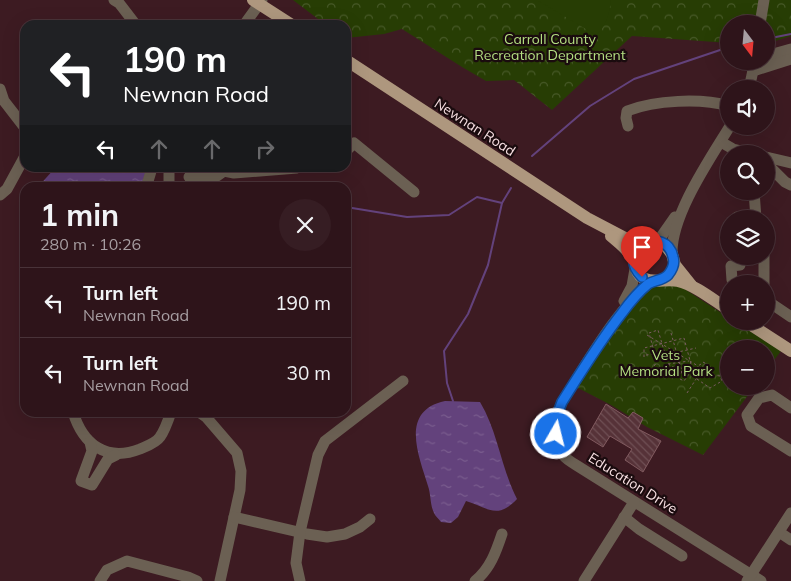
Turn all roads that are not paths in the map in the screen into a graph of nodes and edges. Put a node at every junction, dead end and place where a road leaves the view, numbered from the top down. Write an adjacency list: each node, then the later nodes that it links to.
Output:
1 (114, 0): 5 (street)
2 (764, 0): 4 (street)
3 (258, 1): 6 (street); 7 (main road)
4 (761, 15)
5 (132, 20)
6 (247, 20)
7 (285, 20)
8 (791, 49): 9 (street)
9 (775, 53)
10 (791, 59): 11 (street)
11 (775, 62)
12 (351, 63): 33 (main road, Newnan Road)
13 (0, 88): 15 (street)
14 (720, 104): 16 (street)
15 (20, 122)
16 (628, 126)
17 (725, 135): 18 (street)
18 (721, 142): 20 (street); 31 (street)
19 (351, 145): 30 (street)
20 (727, 145)
21 (775, 159): 22 (street)
22 (791, 163): 29 (street)
23 (20, 165): 32 (street)
24 (220, 172): 28 (street)
25 (230, 172): 26 (street)
26 (251, 172)
27 (775, 172): 29 (street)
28 (189, 177)
29 (791, 183)
30 (414, 192)
31 (692, 193): 34 (street); 35 (street)
32 (0, 196)
33 (588, 218): 34 (main road, Newnan Road); 36 (main road, Newnan Road)
34 (649, 242): 35 (main road, Newnan Road); 36 (main road)
35 (673, 257): 39 (main road); 40 (main road, Newnan Road)
36 (634, 264): 39 (main road, Newnan Road); 44 (street, Education Drive)
37 (740, 265): 38 (street)
38 (732, 275)
39 (656, 280): 40 (main road, Newnan Road); 44 (street, Education Drive)
40 (691, 285): 41 (main road, Newnan Road)
41 (720, 304)
42 (775, 306): 43 (street)
43 (791, 317)
44 (612, 325): 55 (street, Education Drive)
45 (759, 330): 46 (main road)
46 (791, 351)
47 (403, 381): 61 (street)
48 (791, 408): 53 (street)
49 (75, 417): 52 (street)
50 (169, 417): 54 (street)
51 (206, 417): 57 (street)
52 (90, 442): 54 (street); 54 (street)
53 (791, 452)
54 (116, 455)
55 (634, 502): 58 (street); 60 (street, Education Drive)
56 (791, 514): 62 (street)
57 (234, 517): 61 (street); 70 (street)
58 (624, 517): 65 (street); 73 (street)
59 (370, 519): 61 (street)
60 (669, 523): 65 (street); 67 (street, Education Drive)
61 (300, 532): 71 (street)
62 (779, 532): 64 (street); 67 (street)
63 (502, 534): 72 (street)
64 (791, 540)
65 (658, 541): 66 (street)
66 (682, 556)
67 (753, 579)
68 (100, 581): 69 (street)
69 (197, 581)
70 (220, 581)
71 (300, 581)
72 (475, 581)
73 (584, 581)

